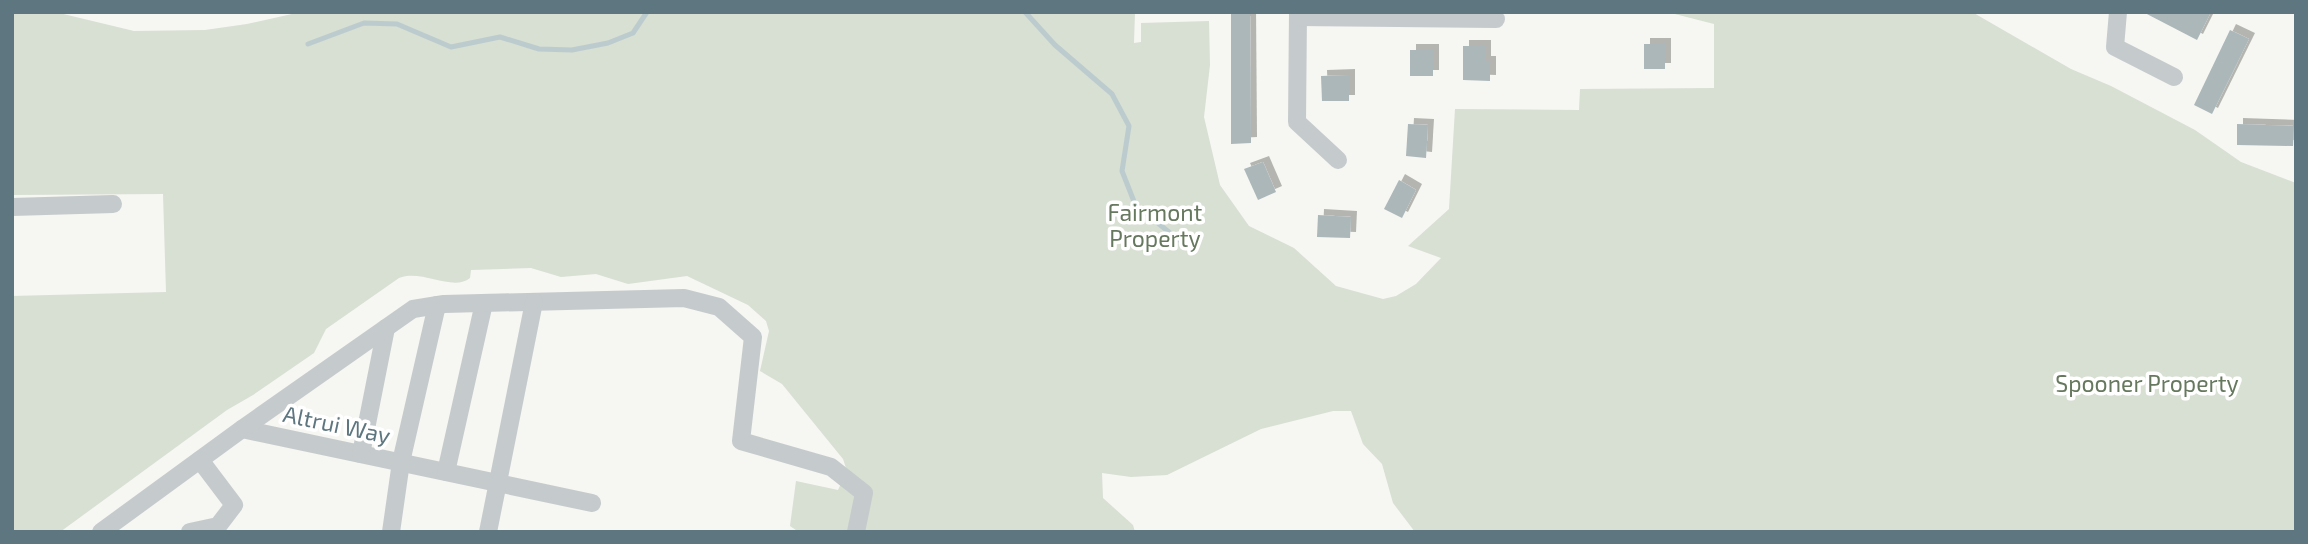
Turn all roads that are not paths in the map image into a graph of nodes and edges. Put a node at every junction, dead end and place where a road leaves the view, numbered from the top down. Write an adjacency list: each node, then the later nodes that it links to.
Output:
1 (2118, 12): 4 (street)
2 (1298, 15): 3 (street); 5 (street)
3 (1496, 19)
4 (2174, 77)
5 (1338, 160)
6 (113, 204): 7 (street)
7 (12, 207)
8 (534, 302): 9 (street); 17 (street); 23 (street)
9 (484, 303): 10 (street); 16 (street)
10 (437, 305): 11 (street); 15 (street)
11 (386, 328): 12 (street); 13 (street)
12 (242, 429): 13 (street, Altrui Way); 14 (street)
13 (360, 454): 15 (street, Altrui Way)
14 (200, 460): 19 (street); 20 (street)
15 (401, 462): 16 (street, Altrui Way); 21 (street)
16 (446, 472): 17 (street, Altrui Way)
17 (497, 483): 18 (street, Altrui Way); 22 (street)
18 (592, 503)
19 (110, 530)
20 (190, 532)
21 (391, 532)
22 (488, 532)
23 (856, 532)

